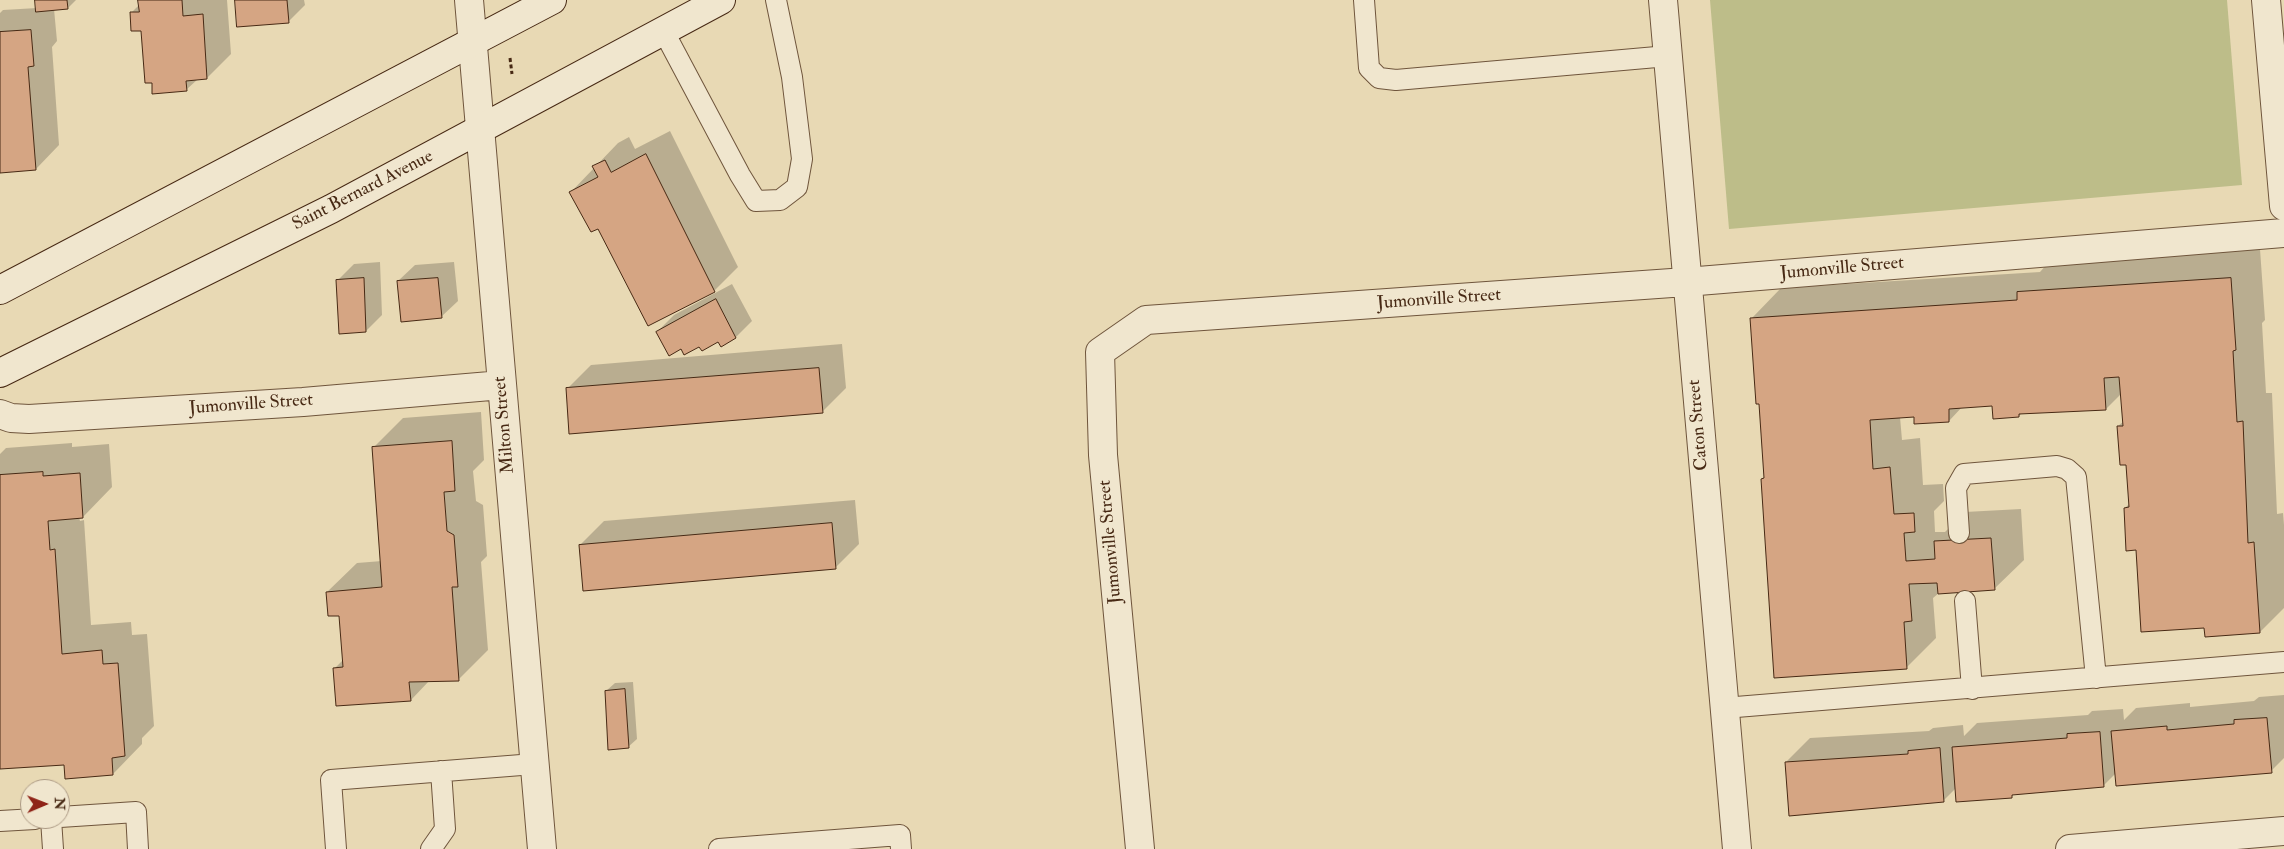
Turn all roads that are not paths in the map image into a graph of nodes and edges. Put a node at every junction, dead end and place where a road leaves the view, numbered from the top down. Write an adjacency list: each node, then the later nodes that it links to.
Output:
1 (469, 0): 9 (street, Milton Street)
2 (552, 0): 9 (street)
3 (721, 0): 8 (street, Saint Bernard Avenue)
4 (776, 0): 8 (lane)
5 (1364, 0): 10 (lane)
6 (1663, 0): 10 (street, Caton Street)
7 (2266, 0): 12 (street)
8 (663, 30): 11 (street, Saint Bernard Avenue)
9 (473, 42): 11 (street, Milton Street); 15 (street)
10 (1668, 56): 14 (street, Caton Street)
11 (481, 130): 16 (street, Saint Bernard Avenue); 17 (street, Milton Street)
12 (2284, 206)
13 (2284, 233): 14 (street, Jumonville Street)
14 (1686, 282): 24 (street, Caton Street); 39 (street, Jumonville Street)
15 (0, 290)
16 (0, 373)
17 (502, 385): 18 (street, Jumonville Street); 25 (street, Milton Street)
18 (0, 414)
19 (1959, 533): 22 (lane)
20 (1965, 601): 23 (lane)
21 (2284, 662): 22 (lane)
22 (2096, 678): 23 (lane)
23 (1972, 689): 24 (lane)
24 (1724, 708): 40 (street, Caton Street)
25 (534, 764): 26 (lane); 36 (street, Milton Street)
26 (441, 771): 34 (lane); 35 (lane)
27 (70, 816): 33 (lane)
28 (20, 820): 29 (lane)
29 (0, 821)
30 (51, 829): 32 (lane)
31 (2284, 831): 41 (street)
32 (53, 849)
33 (138, 849)
34 (336, 849)
35 (431, 849)
36 (542, 849)
37 (718, 849): 38 (lane)
38 (901, 849)
39 (1140, 849)
40 (1737, 849)
41 (2070, 849)

